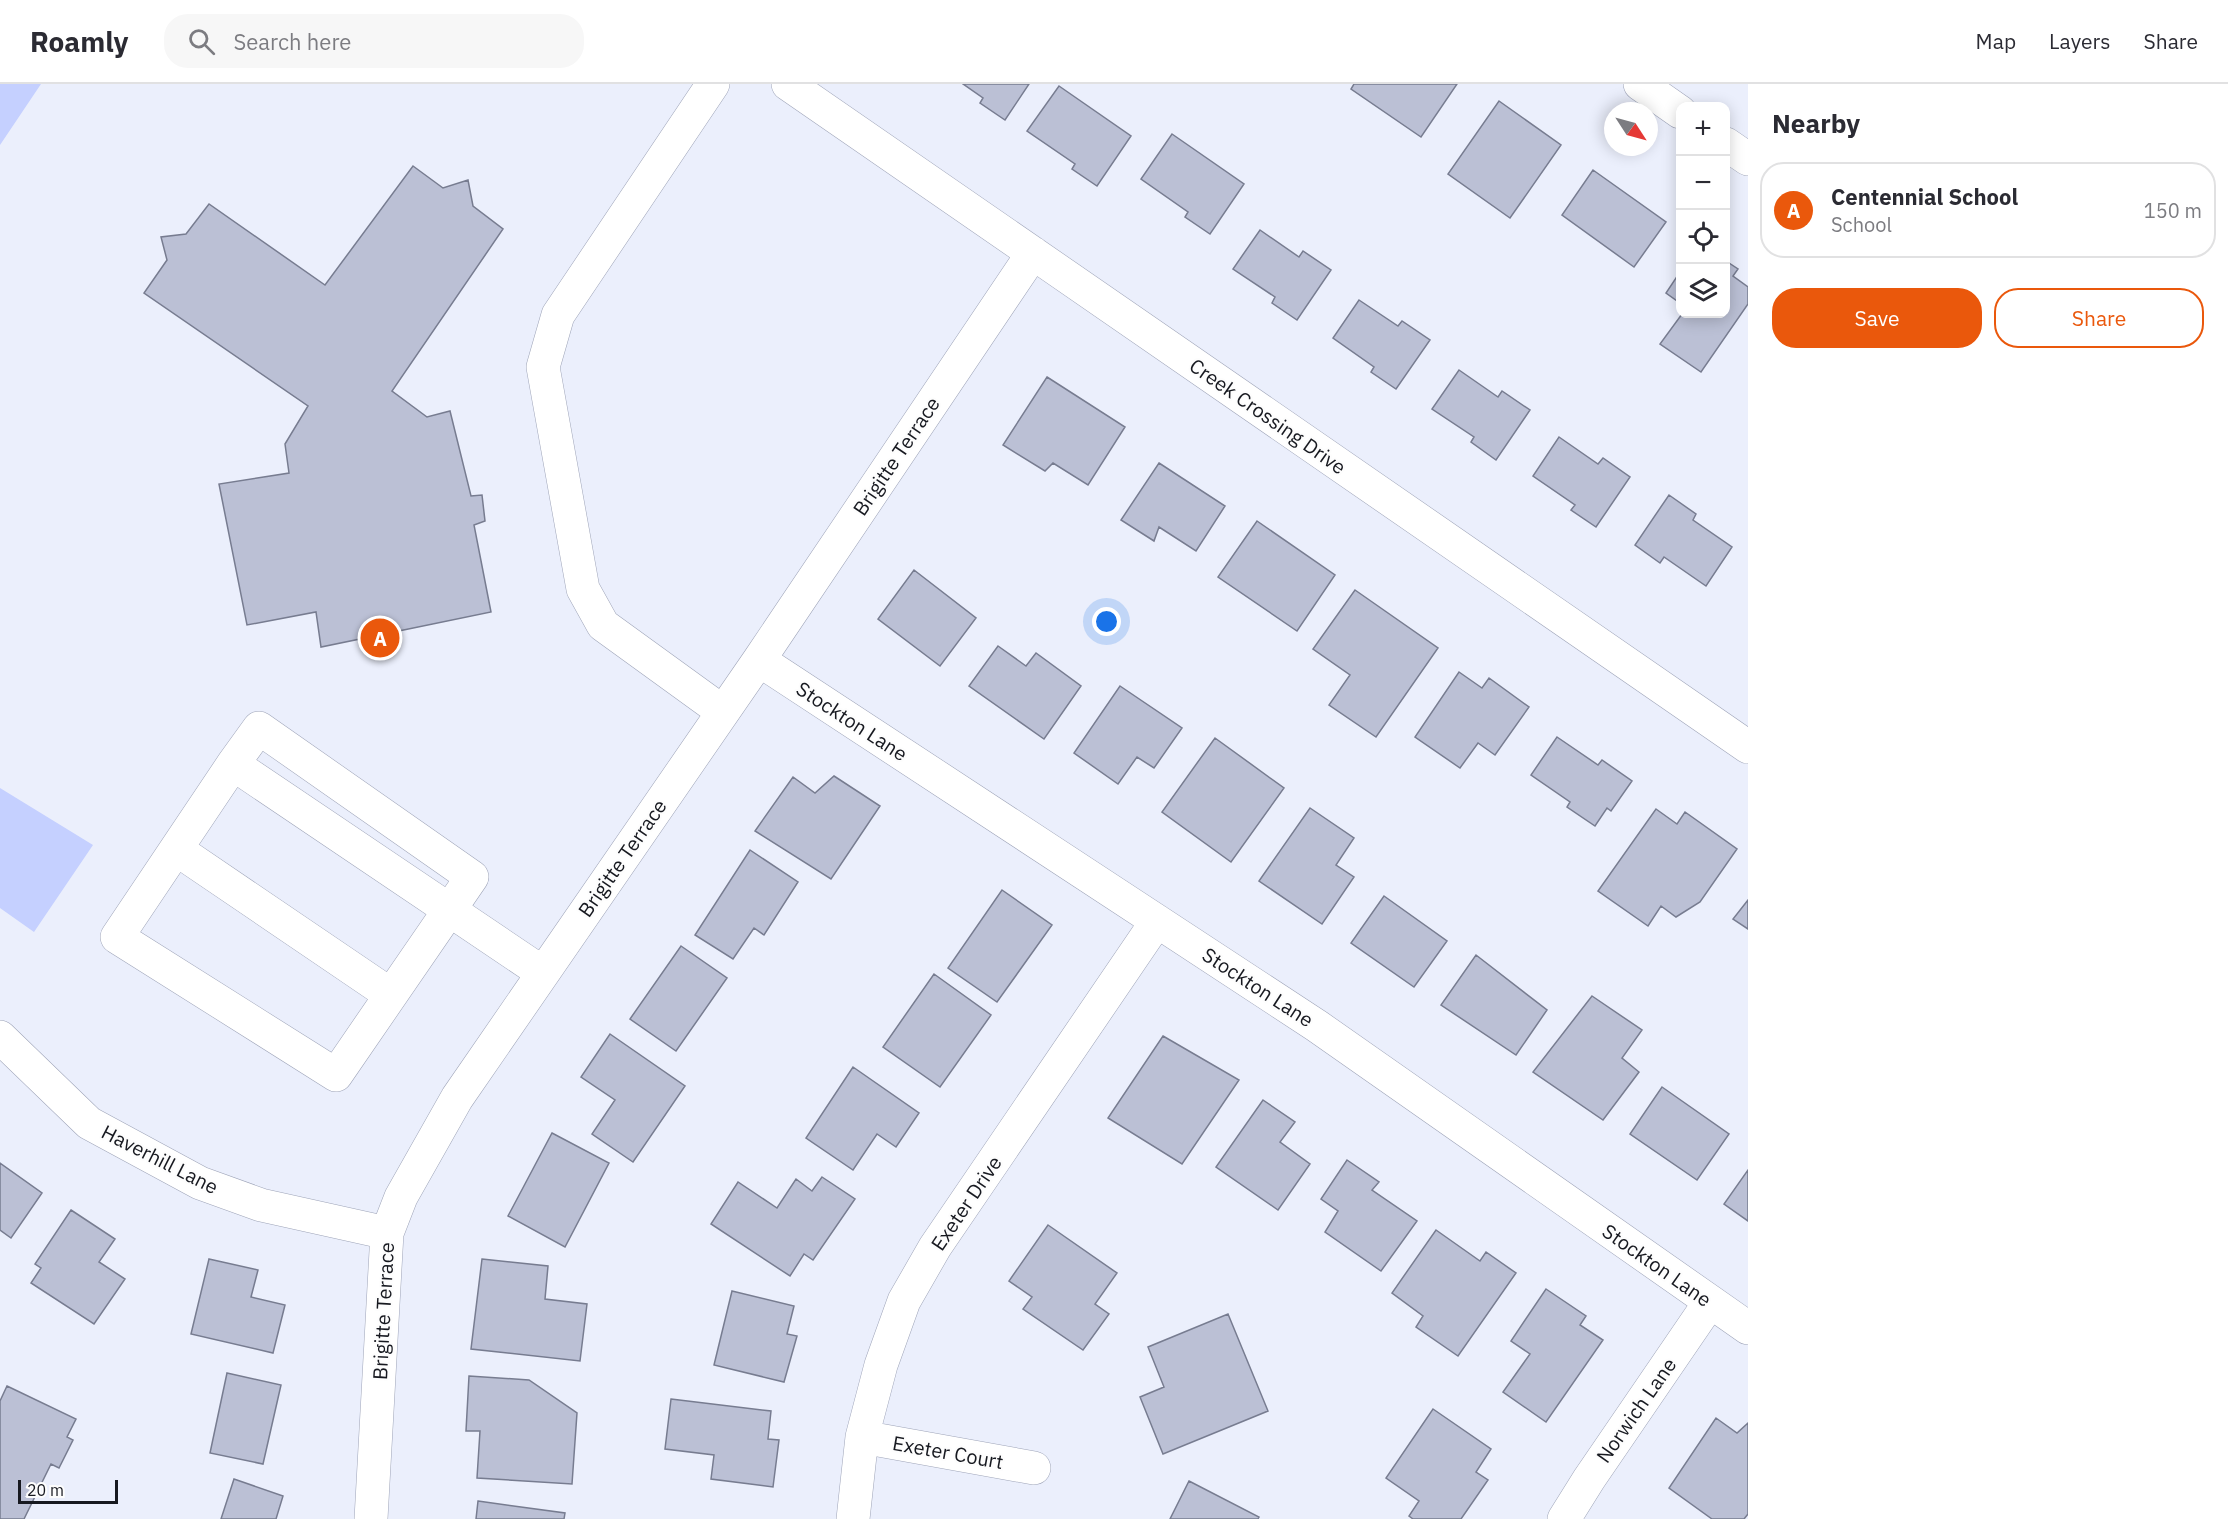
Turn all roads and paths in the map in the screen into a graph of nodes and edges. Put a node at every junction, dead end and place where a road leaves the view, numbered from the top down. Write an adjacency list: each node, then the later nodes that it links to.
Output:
1 (713, 84): 9 (street)
2 (788, 84): 7 (street, Creek Crossing Drive)
3 (1640, 84): 4 (street)
4 (1676, 109)
5 (1730, 147): 6 (street)
6 (1748, 159)
7 (1032, 254): 8 (street, Brigitte Terrace); 10 (street, Creek Crossing Drive)
8 (759, 660): 9 (street, Brigitte Terrace); 14 (street, Stockton Lane)
9 (723, 712): 15 (street, Brigitte Terrace)
10 (1748, 747)
11 (233, 764): 12 (street); 13 (street); 13 (street)
12 (176, 849): 16 (street); 16 (street)
13 (449, 910): 15 (street); 16 (street)
14 (1157, 921): 19 (street, Stockton Lane); 21 (street, Exeter Drive)
15 (543, 973): 18 (street, Brigitte Terrace)
16 (391, 995)
17 (0, 1037): 18 (street, Haverhill Lane)
18 (387, 1233): 23 (street, Brigitte Terrace)
19 (1710, 1302): 20 (street, Stockton Lane); 25 (street, Norwich Lane)
20 (1748, 1328)
21 (862, 1437): 22 (street, Exeter Court); 24 (street, Exeter Drive)
22 (1034, 1468)
23 (371, 1519)
24 (853, 1519)
25 (1564, 1519)

